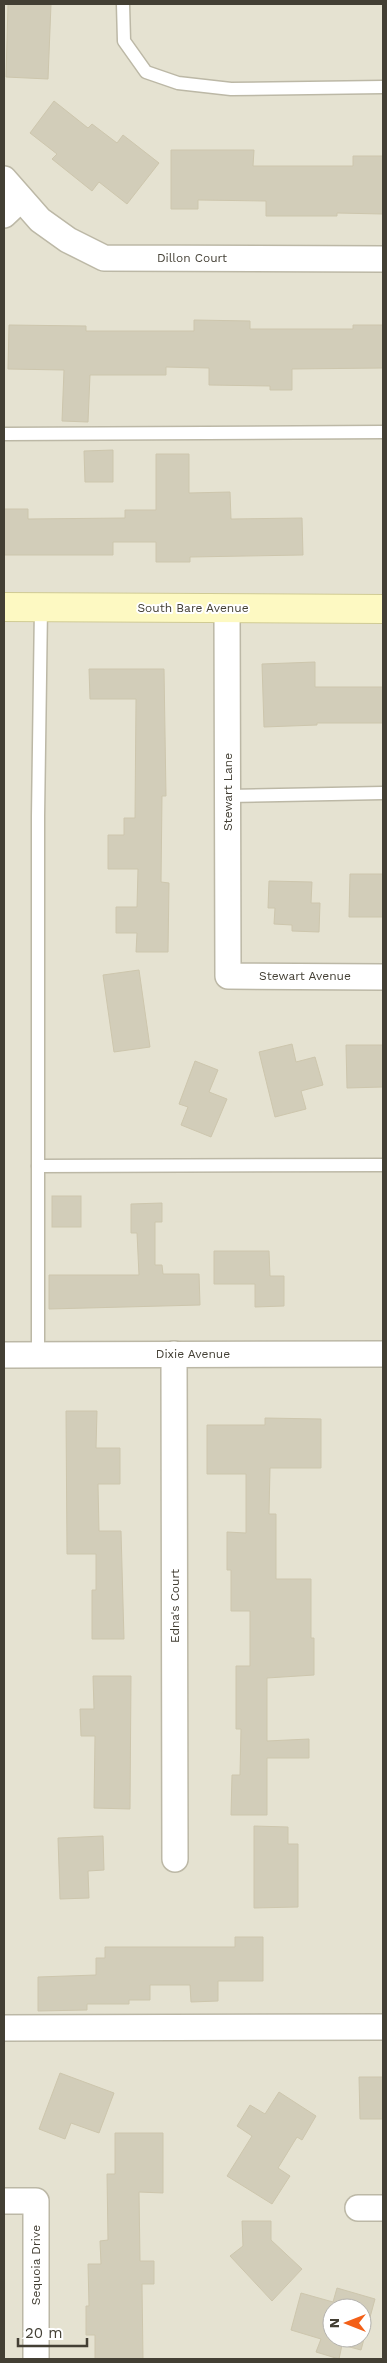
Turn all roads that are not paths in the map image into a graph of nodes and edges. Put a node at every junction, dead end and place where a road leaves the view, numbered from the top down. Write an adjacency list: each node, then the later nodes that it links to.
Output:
1 (123, 4): 2 (lane)
2 (383, 87)
3 (4, 179): 4 (street, Dillon Court)
4 (12, 207): 5 (street, Dillon Court)
5 (383, 259)
6 (383, 432): 7 (lane)
7 (4, 434)
8 (4, 607): 9 (street, South Bare Avenue)
9 (41, 607): 10 (street, South Bare Avenue); 17 (lane)
10 (227, 608): 11 (street, South Bare Avenue); 13 (street, Stewart Lane)
11 (383, 609)
12 (383, 793): 13 (lane)
13 (228, 796): 14 (street, Stewart Lane)
14 (228, 976): 15 (street, Stewart Avenue)
15 (383, 977)
16 (383, 1164): 17 (lane)
17 (38, 1166): 21 (lane)
18 (174, 1354): 19 (street, Dixie Avenue); 21 (street, Dixie Avenue); 22 (street, Edna's Court)
19 (383, 1354)
20 (4, 1355): 21 (street, Dixie Avenue)
21 (38, 1355)
22 (175, 1859)
23 (383, 2027): 24 (street)
24 (4, 2028)
25 (4, 2201): 28 (street, Sequoia Drive)
26 (358, 2208): 27 (street)
27 (383, 2208)
28 (36, 2359)

